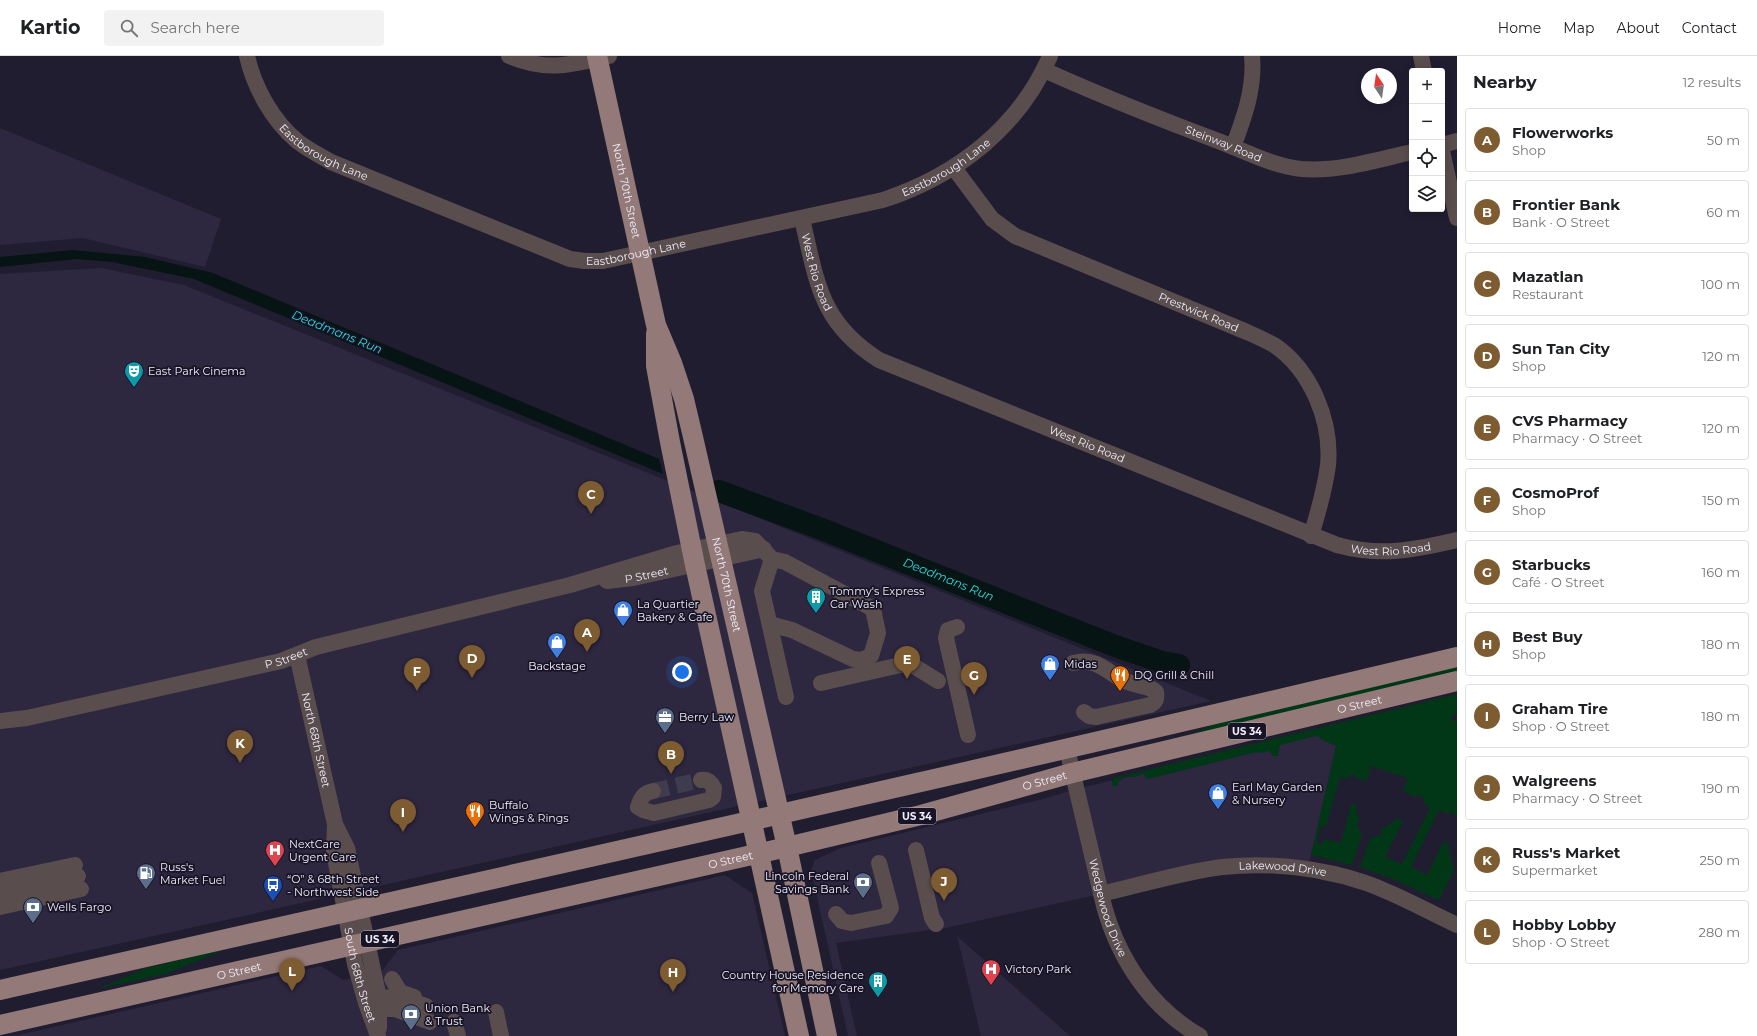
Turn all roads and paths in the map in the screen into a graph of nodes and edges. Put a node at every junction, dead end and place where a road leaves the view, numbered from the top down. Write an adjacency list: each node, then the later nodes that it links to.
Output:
1 (247, 56): 16 (street, Eastborough Lane)
2 (508, 56): 5 (street)
3 (1252, 56): 10 (street)
4 (1421, 56): 7 (street)
5 (601, 57): 16 (main road, North 70th Street)
6 (1047, 63): 10 (street, Steinway Road); 13 (street, Eastborough Lane)
7 (1423, 68)
8 (1457, 142): 9 (street)
9 (1445, 144)
10 (1233, 147): 11 (street, Steinway Road)
11 (1409, 153)
12 (1445, 164): 14 (street)
13 (954, 168): 15 (street, Eastborough Lane); 18 (street, Prestwick Road)
14 (1457, 218)
15 (802, 219): 16 (street, Eastborough Lane); 18 (street, West Rio Road)
16 (641, 254): 17 (main road, North 70th Street)
17 (656, 325): 20 (main road, North 70th Street); 22 (main road, North 70th Street)
18 (1311, 536): 19 (street, West Rio Road)
19 (1457, 540)
20 (720, 552): 21 (street, P Street); 22 (street, P Street); 39 (main road, North 70th Street)
21 (768, 554): 23 (street); 23 (street)
22 (694, 557): 25 (street, P Street); 40 (main road, North 70th Street)
23 (770, 624): 31 (street)
24 (958, 627): 34 (street)
25 (297, 655): 33 (street, P Street); 53 (street, North 68th Street)
26 (1457, 657): 35 (main road, US 34)
27 (1073, 663): 32 (street)
28 (938, 681): 30 (street)
29 (1457, 681): 36 (main road, O Street / US 34)
30 (821, 683)
31 (786, 697)
32 (1084, 712)
33 (0, 721)
34 (968, 735)
35 (1067, 749): 36 (street, Wedgewood Drive); 39 (main road, US 34)
36 (1072, 773): 41 (main road, O Street / US 34); 50 (street, Wedgewood Drive)
37 (701, 780): 38 (street)
38 (653, 791)
39 (779, 815): 40 (main road, US 34); 41 (main road, North 70th Street)
40 (753, 821): 43 (main road, North 70th Street); 53 (main road, US 34)
41 (787, 847): 43 (main road, O Street / US 34); 66 (main road, North 70th Street)
42 (916, 850): 55 (street)
43 (760, 853): 57 (main road, O Street / US 34); 65 (main road, North 70th Street)
44 (879, 863): 54 (street)
45 (77, 874): 46 (street); 47 (street); 48 (street); 49 (street); 51 (street); 52 (street)
46 (0, 875)
47 (0, 881)
48 (0, 888)
49 (0, 894)
50 (1101, 894): 56 (street, Lakewood Drive); 67 (street, Wedgewood Drive)
51 (0, 901)
52 (0, 907)
53 (353, 911): 57 (street, North 68th Street); 59 (main road, US 34)
54 (836, 914)
55 (936, 924)
56 (1457, 925)
57 (360, 944): 60 (street, South 68th Street); 62 (main road, O Street / US 34); 63 (street, South 68th Street)
58 (392, 979): 60 (street)
59 (0, 990)
60 (379, 1003): 63 (street, South 68th Street)
61 (496, 1012): 64 (street)
62 (0, 1025)
63 (378, 1036)
64 (501, 1036)
65 (799, 1036)
66 (827, 1036)
67 (1200, 1036)

